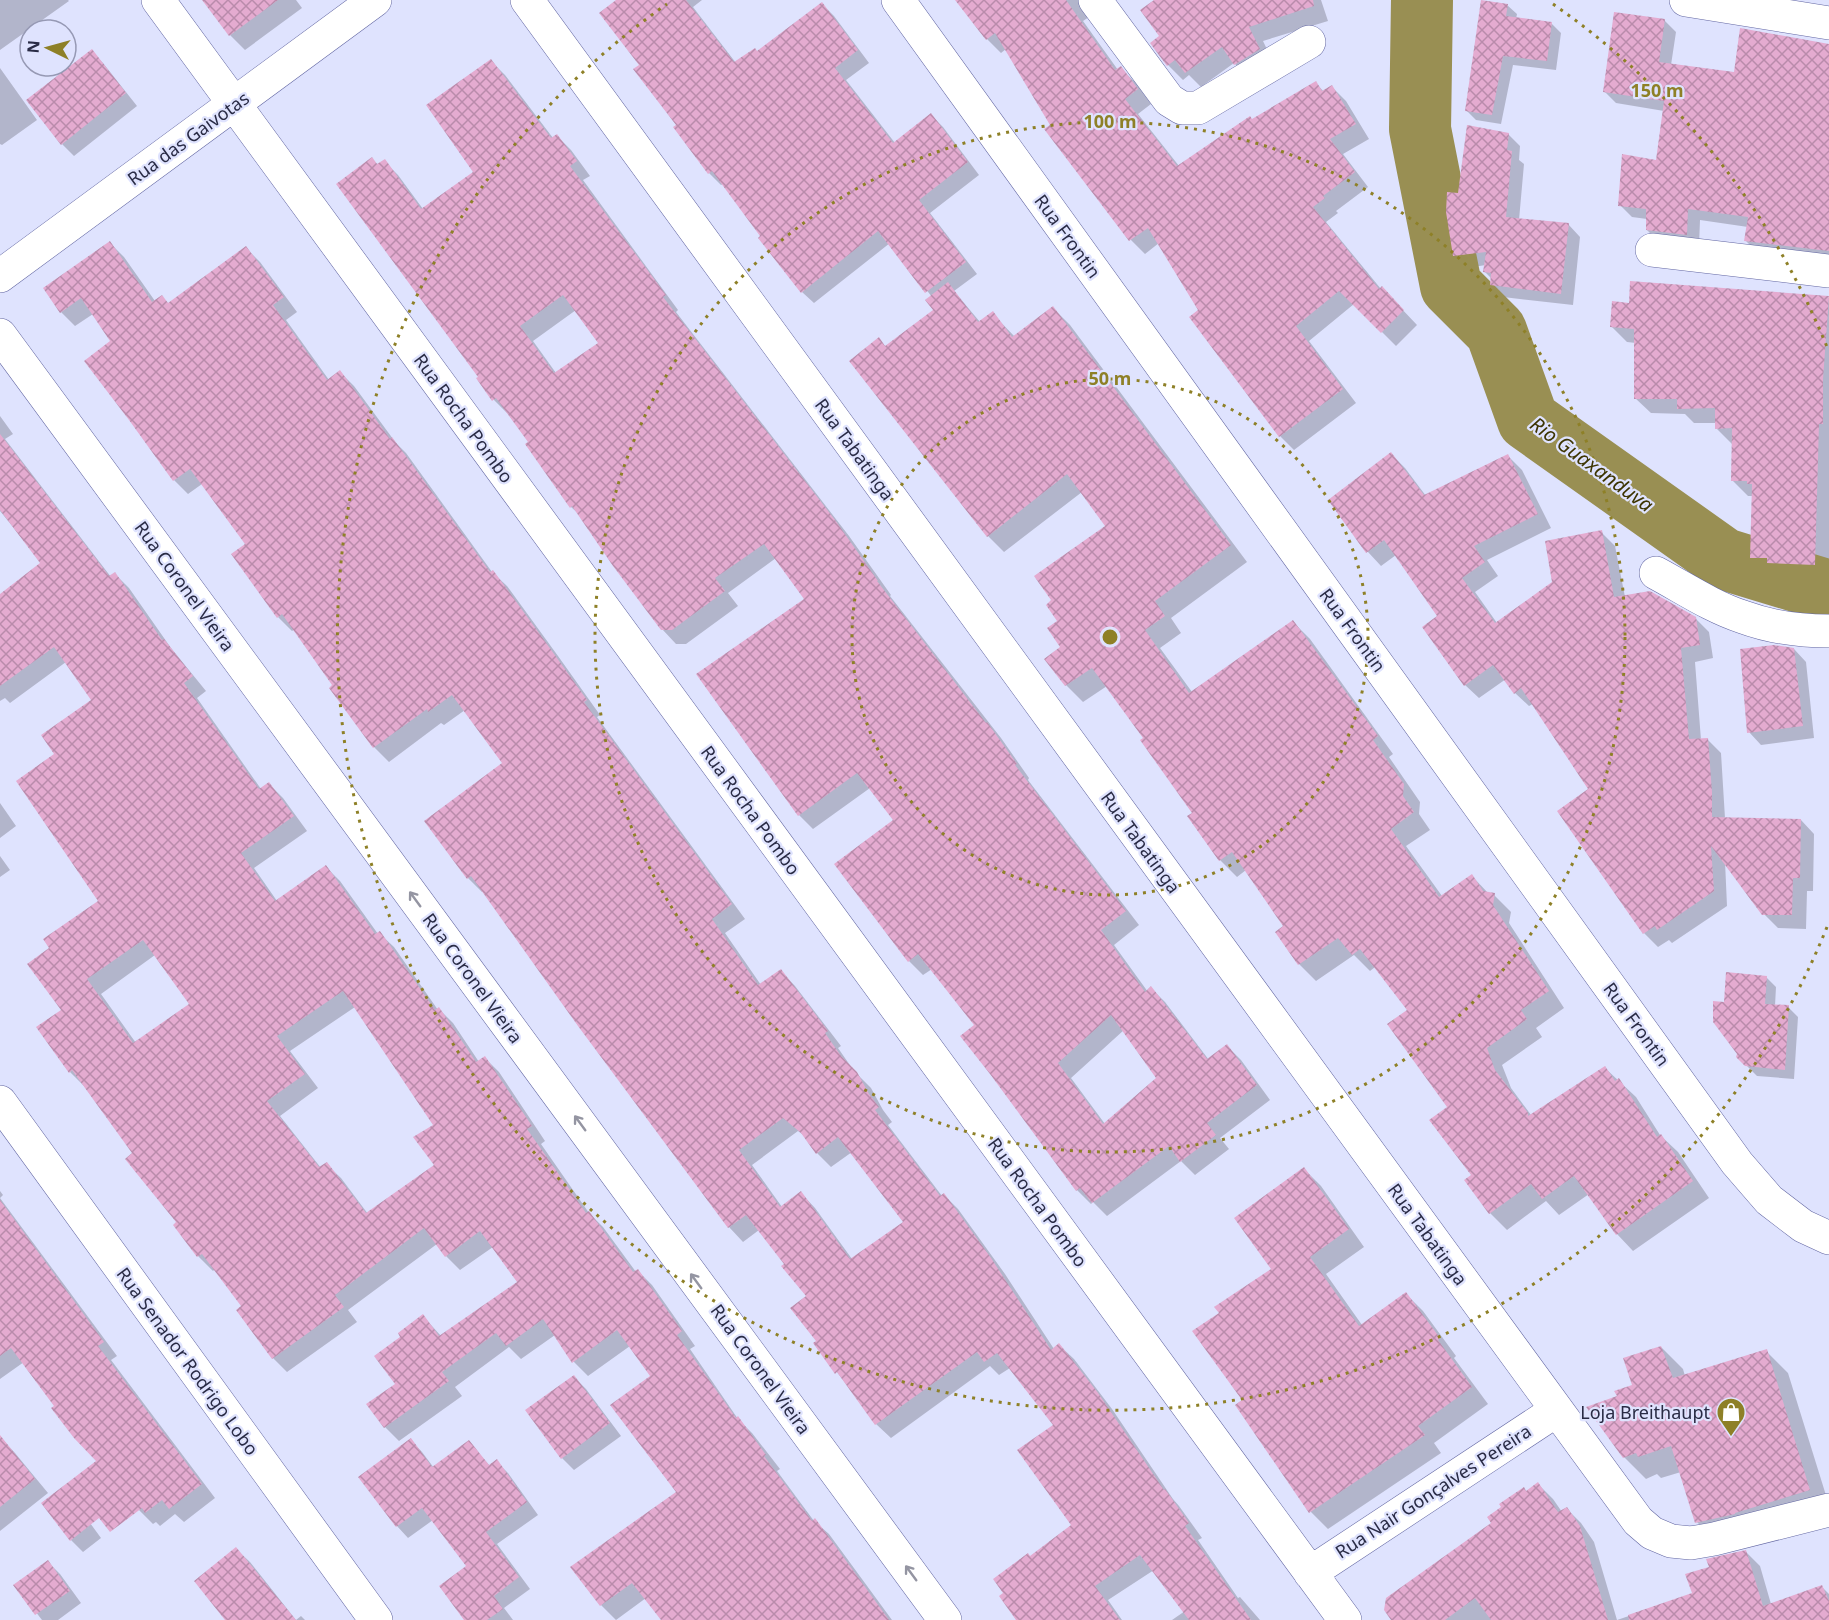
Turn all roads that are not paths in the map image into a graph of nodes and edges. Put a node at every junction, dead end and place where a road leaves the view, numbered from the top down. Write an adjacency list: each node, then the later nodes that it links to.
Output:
1 (158, 0): 9 (street, Rua Rocha Pombo)
2 (375, 0): 9 (street, Rua das Gaivotas)
3 (526, 0): 18 (street, Rua Tabatinga)
4 (898, 0): 17 (street, Rua Frontin)
5 (1095, 0): 8 (street)
6 (1686, 0): 7 (street)
7 (1829, 23)
8 (1308, 42)
9 (234, 104): 12 (street, Rua das Gaivotas); 20 (street, Rua Rocha Pombo)
10 (1652, 250): 11 (street)
11 (1829, 271)
12 (0, 276)
13 (0, 335): 22 (street, Rua Coronel Vieira, one-way to 13)
14 (1656, 573): 15 (street)
15 (1829, 631)
16 (0, 1102): 21 (street, Rua Senador Rodrigo Lobo)
17 (1829, 1238)
18 (1557, 1410): 19 (street, Rua Tabatinga); 20 (street, Rua Nair Gonçalves Pereira)
19 (1829, 1510)
20 (1310, 1573): 23 (street, Rua Rocha Pombo)
21 (376, 1620)
22 (945, 1620)
23 (1345, 1620)

